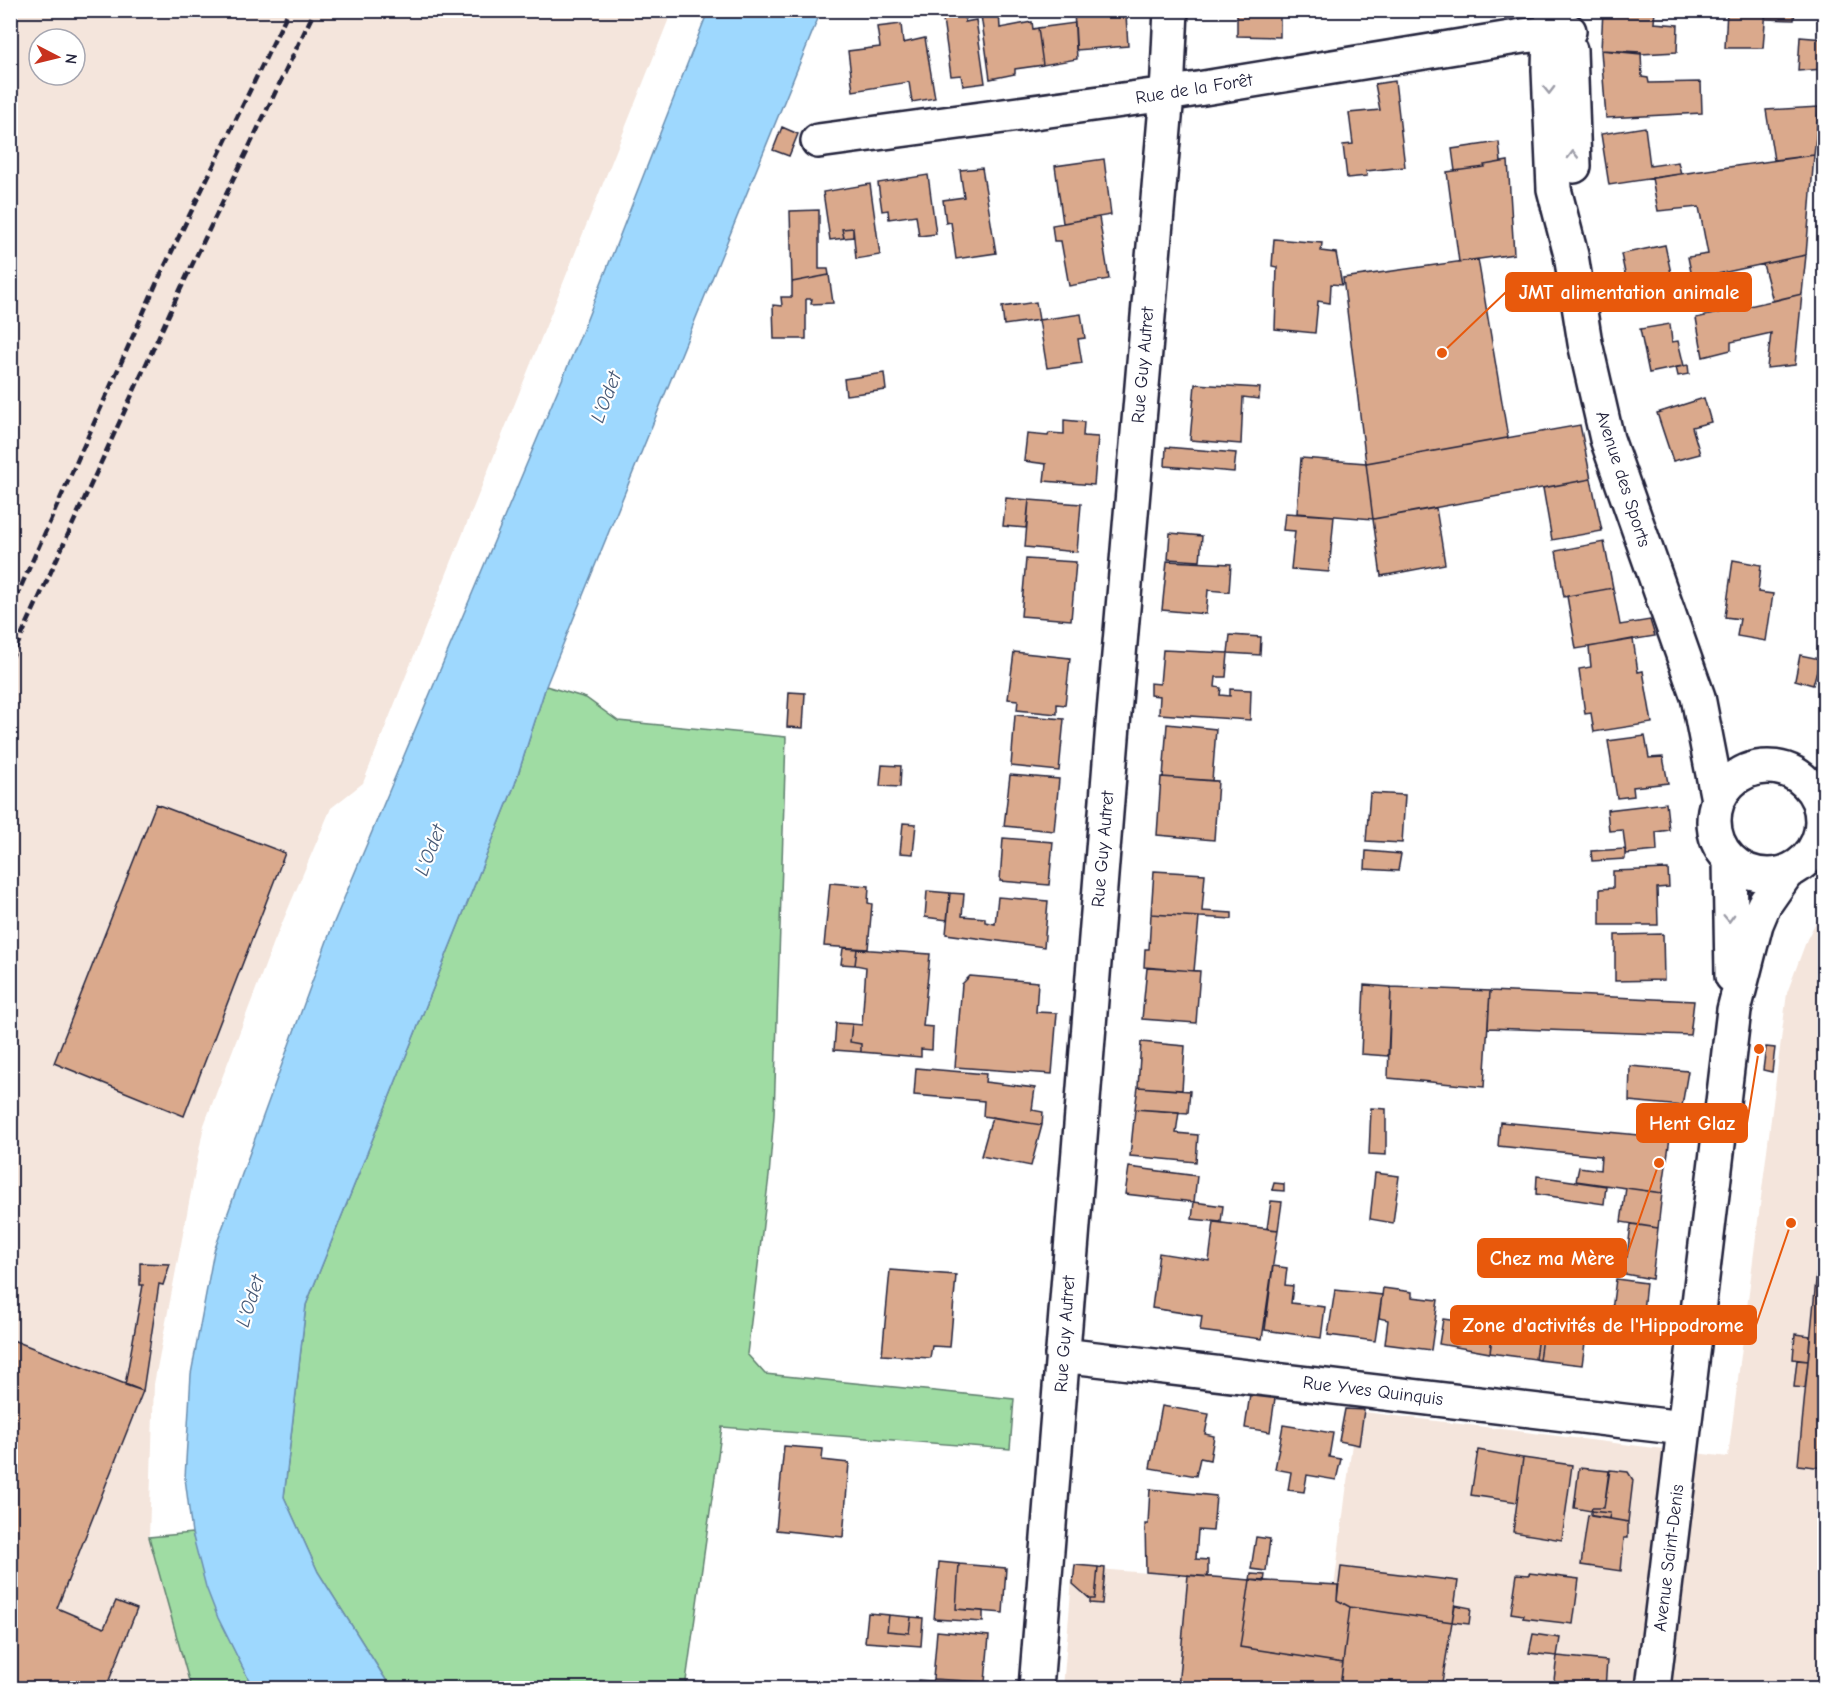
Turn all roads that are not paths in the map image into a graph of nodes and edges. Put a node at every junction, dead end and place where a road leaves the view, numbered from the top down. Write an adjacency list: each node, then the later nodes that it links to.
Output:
1 (1171, 10): 3 (street, Rue Guy Autret)
2 (1560, 21): 3 (street, Rue de la Forêt); 5 (street, Avenue des Sports)
3 (1167, 94): 4 (street, Rue de la Forêt); 13 (street, Rue Guy Autret)
4 (818, 141)
5 (1698, 697): 6 (street, Avenue des Sports); 8 (street, Avenue des Sports)
6 (1758, 768): 7 (street); 8 (street)
7 (1813, 775): 9 (street)
8 (1718, 800): 10 (street)
9 (1821, 833): 11 (street)
10 (1730, 860): 11 (street); 12 (street, one-way to 12)
11 (1787, 872): 12 (street)
12 (1734, 1010): 14 (street)
13 (1062, 1354): 14 (street, Rue Yves Quinquis); 15 (street, Rue Guy Autret)
14 (1683, 1428): 16 (street, Avenue Saint-Denis)
15 (1036, 1689)
16 (1653, 1689)

